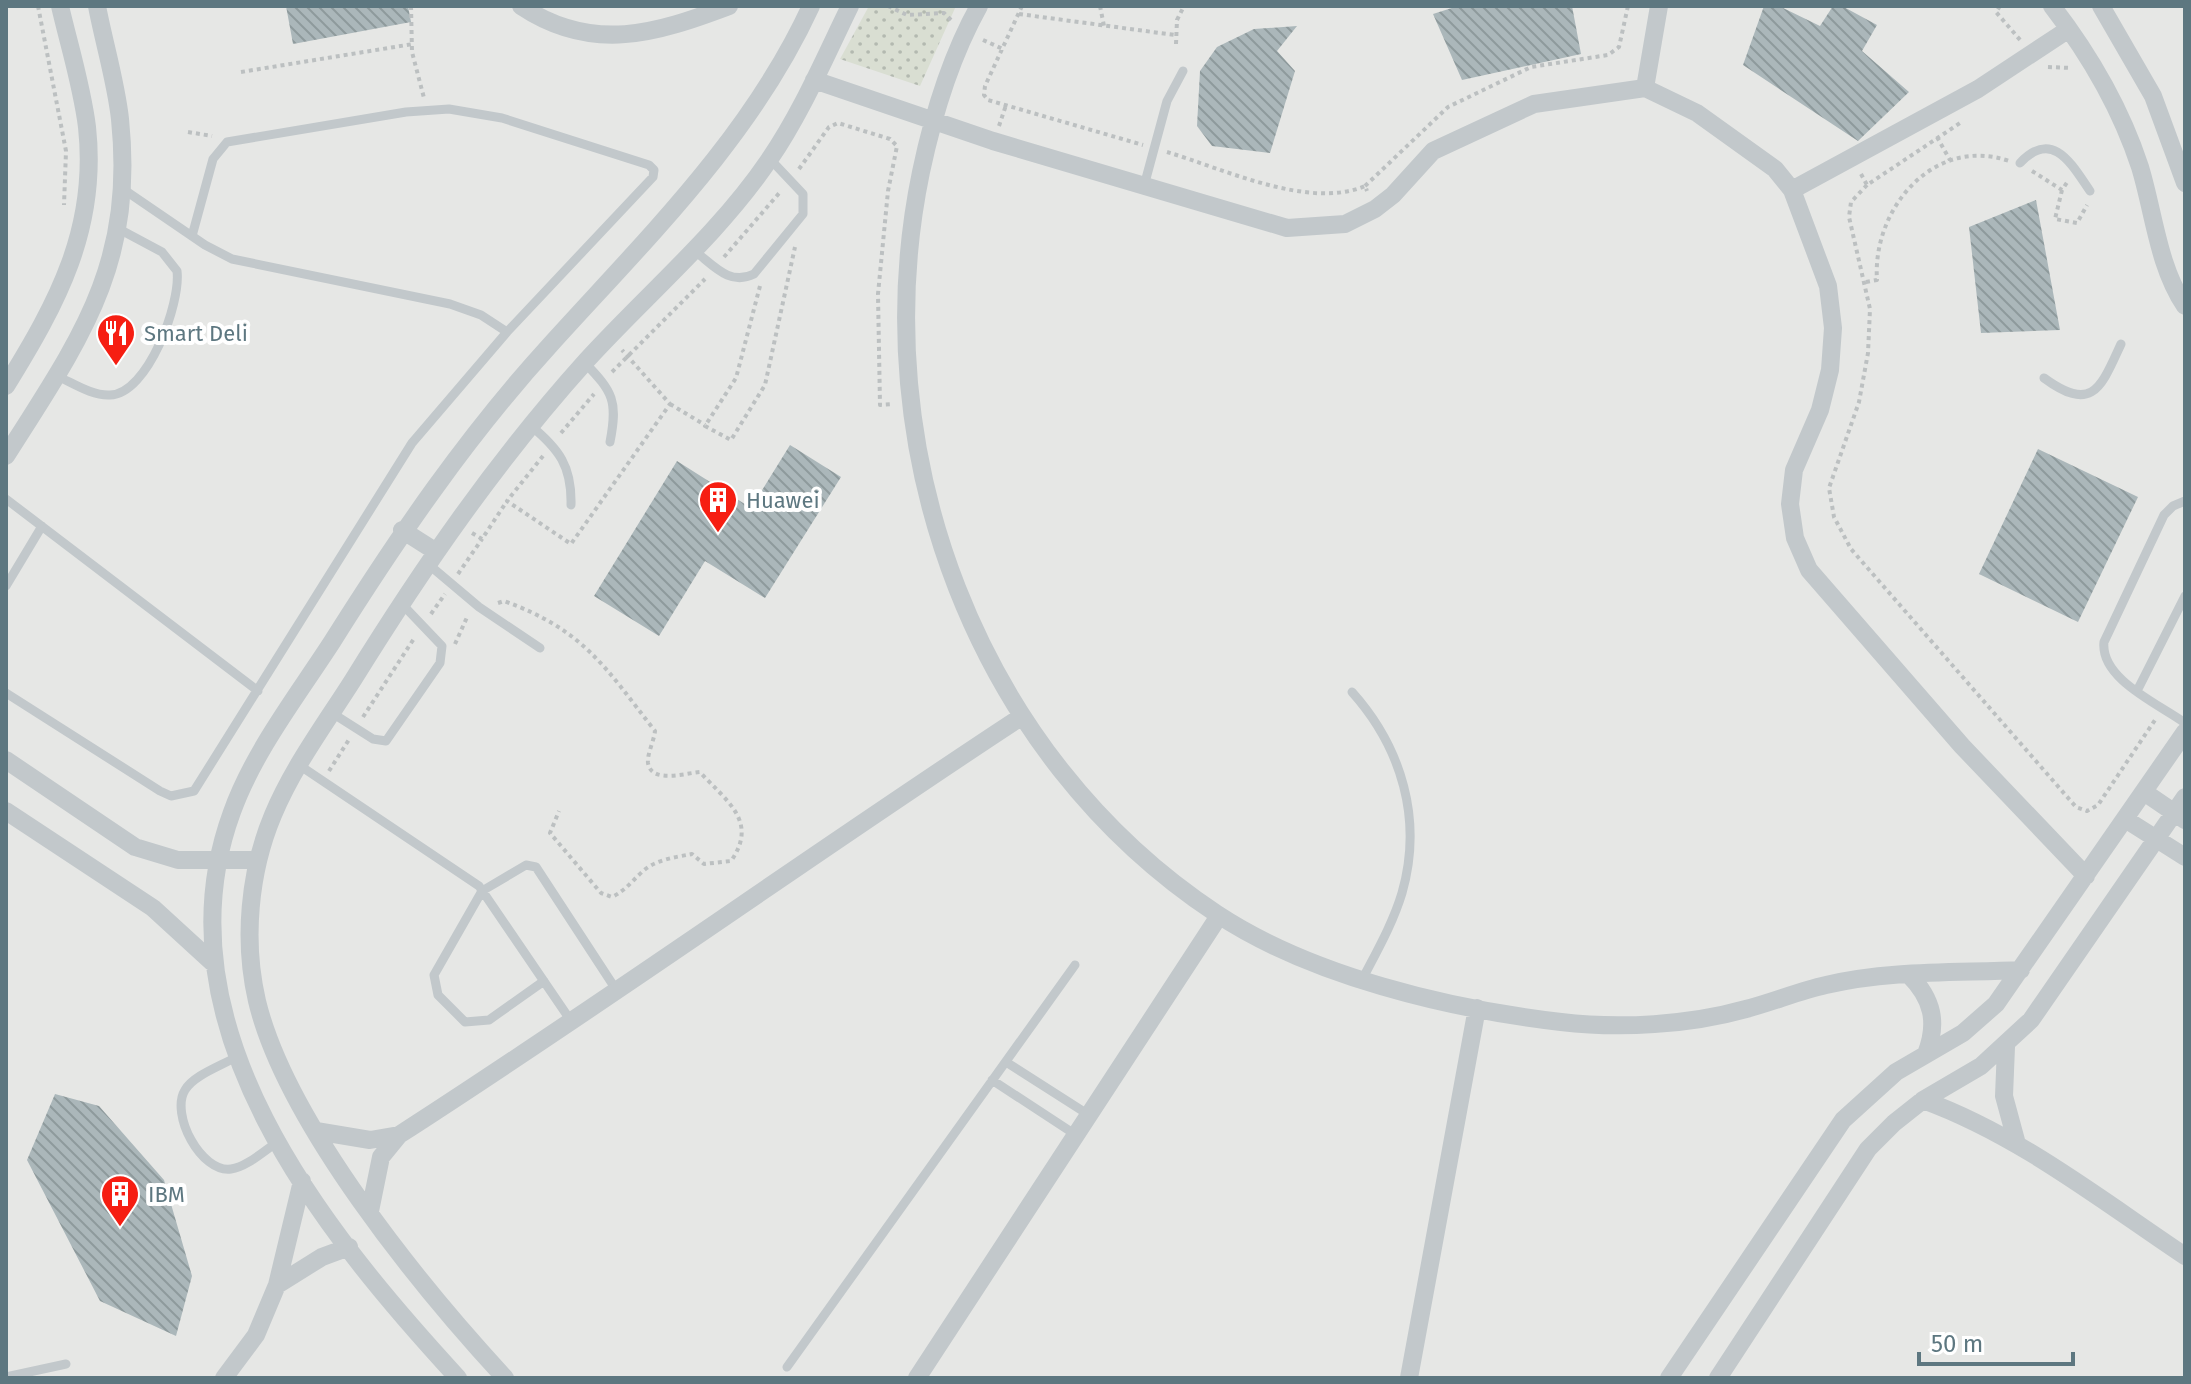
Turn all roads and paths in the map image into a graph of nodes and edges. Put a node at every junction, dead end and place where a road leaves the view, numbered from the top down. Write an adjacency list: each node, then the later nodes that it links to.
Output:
1 (38, 6): 54 (path)
2 (60, 6): 70 (street)
3 (97, 6): 49 (street)
4 (411, 6): 24 (path)
5 (521, 6): 18 (street)
6 (729, 6): 18 (street)
7 (790, 6): 17 (street)
8 (850, 6): 30 (street)
9 (888, 6): 22 (path)
10 (979, 6): 22 (street)
11 (1100, 6): 20 (path)
12 (1184, 6): 23 (path)
13 (1628, 6): 48 (path)
14 (1659, 6): 31 (street)
15 (2052, 6): 21 (street)
16 (2101, 6): 45 (street)
17 (810, 9): 84 (street)
18 (699, 11)
19 (1018, 14): 20 (path)
20 (1104, 26): 23 (path)
21 (2069, 29): 34 (street); 62 (street)
22 (964, 33): 35 (street)
23 (1175, 35): 25 (path)
24 (413, 44): 28 (path); 32 (path)
25 (1176, 44)
26 (2045, 68): 29 (path)
27 (1183, 71): 47 (lane)
28 (241, 72)
29 (2079, 75)
30 (814, 80): 35 (street); 40 (street)
31 (1645, 88): 47 (street); 50 (street)
32 (428, 109): 38 (lane); 63 (lane)
33 (1974, 114): 37 (path)
34 (1925, 118): 37 (path); 39 (street)
35 (931, 121): 47 (street); 71 (street)
36 (188, 132): 38 (path)
37 (1938, 138): 41 (path); 46 (path)
38 (224, 145): 56 (lane)
39 (1852, 158): 46 (path); 50 (street)
40 (770, 159): 44 (lane); 58 (street)
41 (1950, 160): 42 (path); 61 (path)
42 (2018, 164): 43 (lane); 51 (path)
43 (2075, 169): 51 (path); 52 (lane)
44 (790, 181): 59 (lane); 60 (path); 71 (path)
45 (2185, 183)
46 (1867, 185): 61 (path)
47 (1144, 186)
48 (1365, 186)
49 (123, 189): 55 (street); 56 (lane)
50 (1792, 190): 117 (street)
51 (2062, 190): 53 (path)
52 (2090, 191)
53 (2088, 204)
54 (61, 218)
55 (119, 229): 67 (street); 67 (lane)
56 (192, 236): 63 (lane)
57 (796, 245): 74 (path)
58 (696, 252): 60 (lane); 66 (street)
59 (767, 258): 60 (lane); 74 (path)
60 (716, 268): 65 (path)
61 (1866, 282): 99 (path)
62 (2185, 306)
63 (507, 332): 96 (lane)
64 (2121, 344): 68 (lane)
65 (627, 356): 69 (path); 72 (path)
66 (585, 363): 69 (lane); 73 (street)
67 (57, 376): 77 (street)
68 (2044, 378)
69 (603, 382): 75 (lane); 76 (path)
70 (6, 386)
71 (910, 402): 101 (street)
72 (670, 404): 74 (path); 79 (path)
73 (530, 425): 76 (lane); 82 (street)
74 (705, 426)
75 (610, 442)
76 (553, 444): 79 (path); 81 (lane)
77 (6, 456)
78 (6, 499): 83 (lane)
79 (507, 501): 85 (path)
80 (2185, 501): 95 (lane)
81 (571, 505)
82 (455, 522): 85 (path); 86 (street)
83 (42, 526): 88 (lane); 96 (lane)
84 (402, 530): 86 (street); 116 (street)
85 (482, 539): 87 (path)
86 (431, 557): 87 (lane); 90 (street)
87 (452, 584): 91 (lane); 92 (path)
88 (6, 586)
89 (2185, 596): 95 (lane)
90 (401, 603): 92 (lane); 100 (street)
91 (479, 607): 93 (lane); 94 (path); 111 (path)
92 (423, 626): 94 (lane); 103 (path)
93 (540, 648)
94 (440, 663): 103 (lane)
95 (2138, 689): 99 (lane)
96 (258, 691): 98 (lane)
97 (1352, 692): 124 (lane)
98 (6, 693)
99 (2163, 707): 102 (lane)
100 (332, 713): 103 (lane); 106 (street)
101 (1021, 717): 119 (street); 126 (street)
102 (2185, 723)
103 (355, 730): 107 (path)
104 (2185, 732): 108 (street)
105 (6, 760): 116 (street)
106 (299, 765): 107 (lane); 115 (street)
107 (323, 781): 118 (lane)
108 (2144, 792): 109 (street); 112 (street)
109 (2181, 810): 113 (street)
110 (6, 811): 120 (street)
111 (559, 811)
112 (2125, 819): 113 (street); 117 (street)
113 (2157, 839): 114 (street); 129 (street)
114 (2185, 857)
115 (258, 860): 116 (street); 136 (street)
116 (217, 861): 120 (street)
117 (2086, 876): 122 (street)
118 (482, 891): 125 (lane); 125 (lane); 126 (lane)
119 (1219, 916): 124 (street); 135 (street)
120 (212, 962): 131 (street)
121 (1075, 965): 132 (lane)
122 (2021, 970): 123 (street); 130 (street)
123 (1909, 975): 127 (street); 130 (street)
124 (1363, 978): 127 (street)
125 (544, 981): 128 (lane)
126 (617, 991): 128 (street)
127 (1477, 1008): 153 (street)
128 (572, 1022): 137 (street)
129 (2006, 1047): 134 (street); 140 (street)
130 (1926, 1054): 154 (street)
131 (236, 1057): 139 (street); 139 (lane)
132 (1006, 1062): 133 (lane); 135 (lane)
133 (992, 1080): 138 (lane); 147 (lane)
134 (1923, 1100): 140 (street); 155 (street)
135 (1089, 1115): 138 (street)
136 (316, 1131): 137 (street); 142 (street)
137 (399, 1135): 142 (street)
138 (1076, 1135): 152 (street)
139 (279, 1141): 141 (street)
140 (2017, 1144): 144 (street)
141 (302, 1181): 143 (street); 145 (street)
142 (370, 1211): 151 (street)
143 (349, 1247): 145 (street); 150 (street)
144 (2185, 1256)
145 (277, 1285): 149 (street)
146 (66, 1364): 148 (lane)
147 (787, 1367)
148 (6, 1377)
149 (224, 1378)
150 (458, 1378)
151 (505, 1378)
152 (917, 1378)
153 (1409, 1378)
154 (1669, 1378)
155 (1718, 1378)

